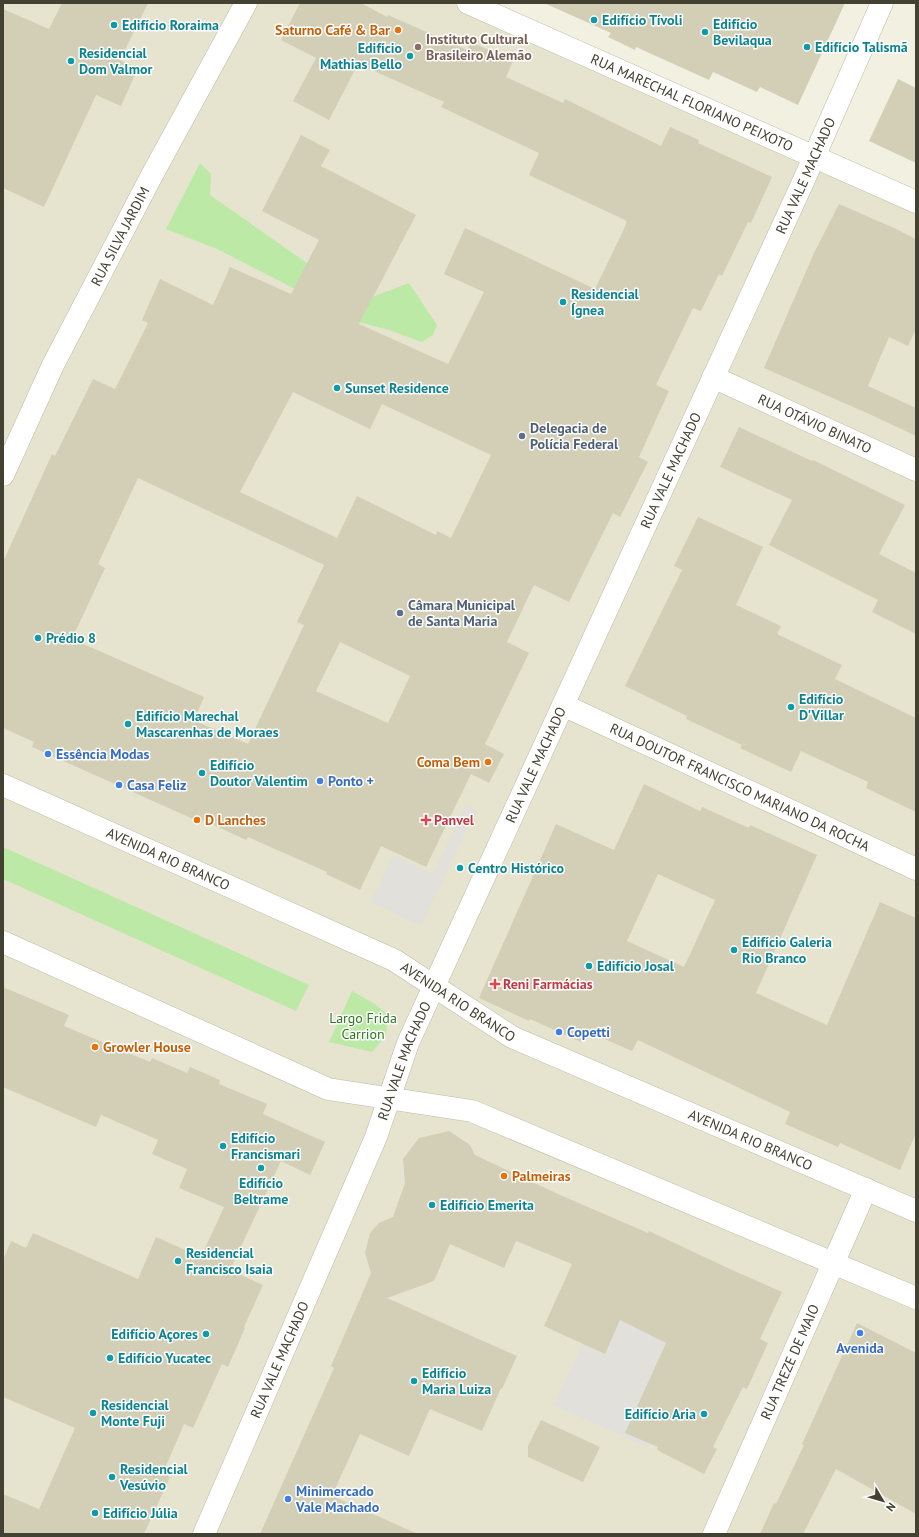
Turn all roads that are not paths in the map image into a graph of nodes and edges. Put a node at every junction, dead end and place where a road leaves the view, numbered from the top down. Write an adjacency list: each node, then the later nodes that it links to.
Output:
1 (246, 3): 8 (street, RUA SILVA JARDIM)
2 (468, 3): 4 (street, RUA MARECHAL FLORIANO PEIXOTO)
3 (882, 3): 4 (street, RUA VALE MACHADO)
4 (814, 157): 5 (street, RUA MARECHAL FLORIANO PEIXOTO); 6 (street, RUA VALE MACHADO)
5 (916, 202)
6 (713, 378): 7 (street, RUA OTÁVIO BINATO); 9 (street, RUA VALE MACHADO)
7 (916, 470)
8 (3, 475)
9 (563, 705): 11 (street, RUA DOUTOR FRANCISCO MARIANO DA ROCHA); 13 (street, RUA VALE MACHADO)
10 (3, 785): 13 (street, AVENIDA RIO BRANCO)
11 (916, 869)
12 (3, 942): 14 (street)
13 (434, 986): 14 (street, RUA VALE MACHADO); 15 (street, AVENIDA RIO BRANCO)
14 (390, 1098): 17 (street); 19 (street, RUA VALE MACHADO)
15 (866, 1189): 16 (street, AVENIDA RIO BRANCO); 17 (street, RUA TREZE DE MAIO)
16 (916, 1211)
17 (833, 1263): 18 (street); 20 (street, RUA TREZE DE MAIO)
18 (916, 1298)
19 (204, 1534)
20 (714, 1534)

